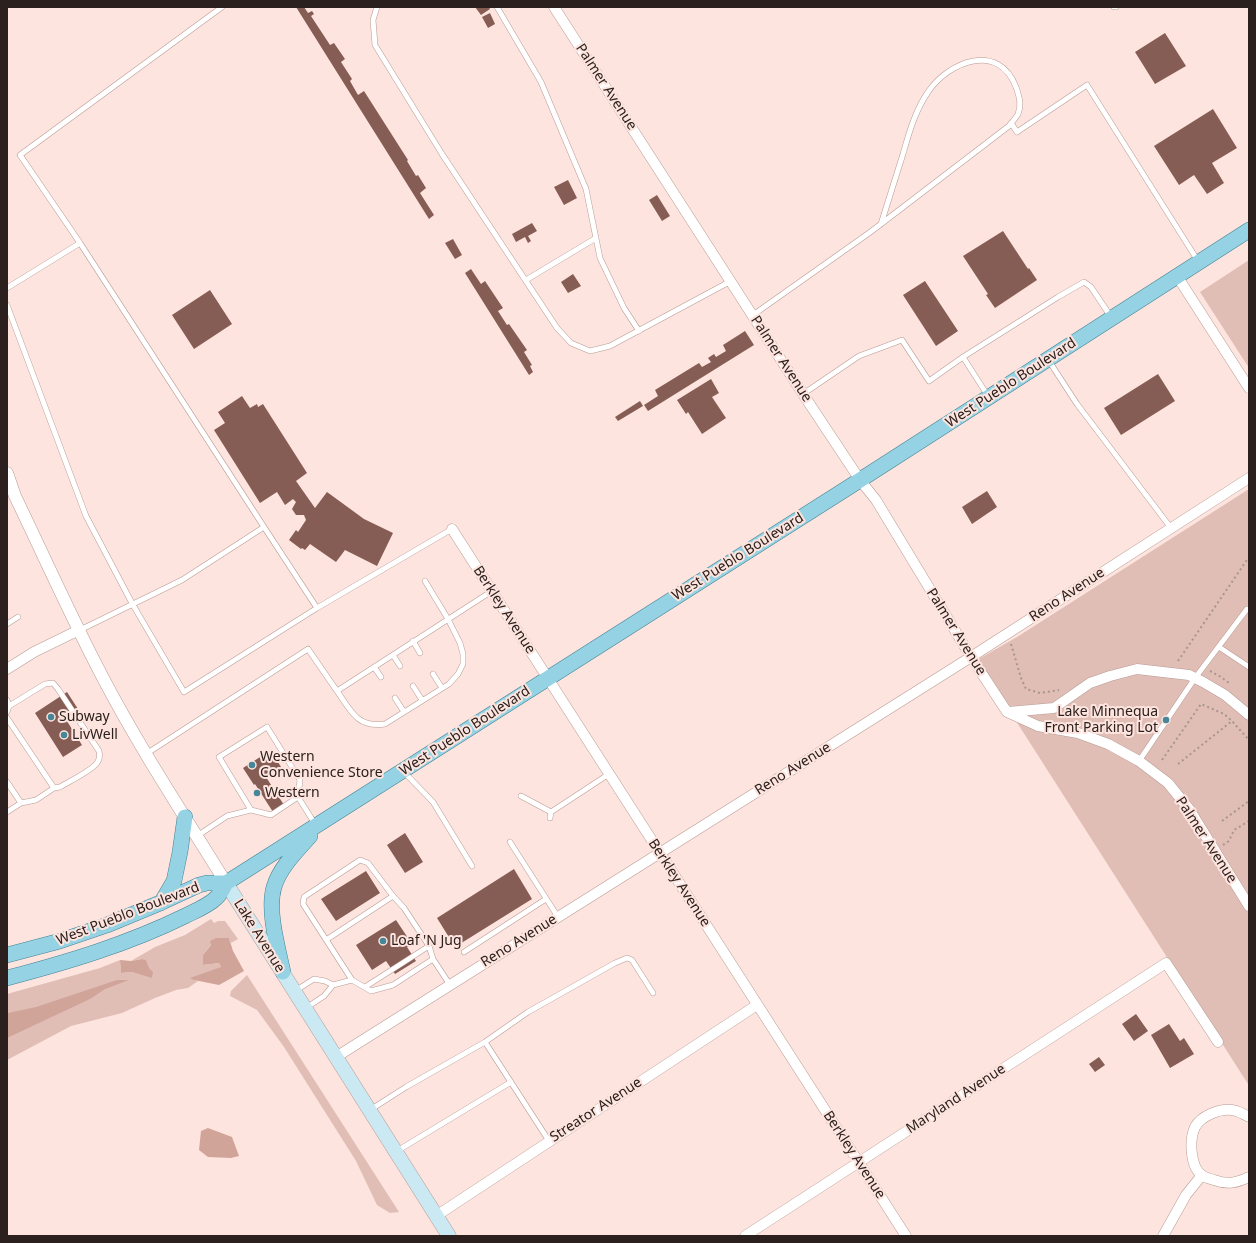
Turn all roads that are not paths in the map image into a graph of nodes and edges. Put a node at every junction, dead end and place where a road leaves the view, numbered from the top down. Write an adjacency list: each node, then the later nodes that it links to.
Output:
1 (222, 7): 9 (lane)
2 (377, 7): 12 (lane)
3 (497, 7): 8 (lane)
4 (554, 7): 13 (street, Palmer Avenue)
5 (1011, 123): 6 (lane); 6 (lane); 10 (lane)
6 (881, 224): 16 (lane)
7 (1249, 230): 10 (main road, West Pueblo Boulevard)
8 (596, 238): 12 (lane); 18 (lane)
9 (80, 243): 14 (lane); 27 (lane)
10 (1199, 262): 11 (main road, West Pueblo Boulevard)
11 (1177, 276): 17 (main road, West Pueblo Boulevard); 21 (street)
12 (526, 280): 18 (lane)
13 (731, 281): 16 (street, Palmer Avenue); 18 (lane)
14 (7, 288)
15 (7, 305): 32 (lane)
16 (753, 315): 22 (street, Palmer Avenue)
17 (1112, 318): 19 (lane); 20 (main road, West Pueblo Boulevard)
18 (639, 331)
19 (963, 357): 22 (lane); 23 (lane)
20 (1048, 359): 23 (main road, West Pueblo Boulevard); 28 (lane)
21 (1249, 388)
22 (804, 394): 26 (street, Palmer Avenue)
23 (989, 397): 26 (main road, West Pueblo Boulevard)
24 (7, 473): 38 (street, Lake Avenue)
25 (1249, 478): 28 (street, Reno Avenue)
26 (860, 480): 43 (street, Palmer Avenue); 50 (main road, West Pueblo Boulevard)
27 (264, 527): 32 (lane); 33 (lane)
28 (1170, 528): 43 (street, Reno Avenue)
29 (452, 529): 31 (street, Berkley Avenue); 33 (lane)
30 (425, 581): 36 (lane)
31 (492, 591): 36 (lane); 50 (street, Berkley Avenue)
32 (133, 605): 33 (lane); 38 (lane)
33 (317, 608)
34 (1249, 610): 40 (lane)
35 (18, 617): 37 (lane)
36 (448, 619): 39 (lane); 53 (lane)
37 (7, 624)
38 (79, 630): 47 (street); 63 (street, Lake Avenue)
39 (413, 641): 41 (lane); 42 (lane)
40 (1219, 647): 46 (lane); 51 (lane)
41 (420, 653)
42 (393, 654): 44 (lane); 45 (lane)
43 (971, 657): 60 (street, Palmer Avenue); 80 (street, Reno Avenue)
44 (374, 666): 49 (lane); 54 (lane)
45 (400, 666)
46 (1249, 667)
47 (7, 669)
48 (433, 674): 53 (lane)
49 (381, 677)
50 (548, 678): 65 (main road, West Pueblo Boulevard); 66 (street, Berkley Avenue)
51 (1195, 678): 60 (street); 61 (street); 64 (lane)
52 (413, 686): 57 (lane)
53 (442, 688): 57 (lane)
54 (336, 690): 59 (lane); 63 (lane)
55 (394, 698): 59 (lane)
56 (7, 700): 58 (lane)
57 (422, 700): 59 (lane)
58 (8, 709): 68 (lane)
59 (404, 712)
60 (1007, 712): 64 (street, Palmer Avenue)
61 (1249, 715)
62 (7, 718): 68 (lane)
63 (146, 754): 75 (street, Lake Avenue)
64 (1139, 761): 86 (street, Palmer Avenue)
65 (403, 771): 77 (main road, West Pueblo Boulevard); 81 (lane)
66 (609, 774): 74 (lane); 80 (street, Berkley Avenue)
67 (7, 782): 71 (lane)
68 (54, 788): 71 (lane)
69 (521, 796): 74 (lane)
70 (298, 797): 72 (lane); 72 (lane); 77 (lane)
71 (21, 803): 73 (lane)
72 (251, 810): 78 (lane)
73 (7, 812)
74 (551, 812): 76 (lane)
75 (185, 817): 78 (street, Lake Avenue); 85 (main road)
76 (550, 818)
77 (317, 826): 82 (main road, West Pueblo Boulevard); 93 (main road)
78 (197, 836): 82 (street, Lake Avenue)
79 (510, 842): 84 (lane)
80 (660, 853): 87 (street, Reno Avenue); 101 (street, Berkley Avenue)
81 (472, 866)
82 (226, 883): 85 (main road, West Pueblo Boulevard); 93 (main road, Lake Avenue); 94 (main road, West Pueblo Boulevard)
83 (392, 896): 88 (lane); 88 (lane); 89 (lane)
84 (546, 899): 87 (lane); 90 (lane)
85 (160, 903): 91 (main road, West Pueblo Boulevard)
86 (1249, 906)
87 (558, 917): 97 (street, Reno Avenue)
88 (326, 940): 95 (lane)
89 (429, 946): 92 (lane); 98 (lane)
90 (464, 952)
91 (7, 955)
92 (433, 959): 97 (lane); 98 (lane)
93 (283, 972): 99 (main road, Lake Avenue)
94 (7, 978)
95 (352, 980): 96 (lane); 98 (lane)
96 (333, 985): 99 (lane); 102 (lane)
97 (450, 985): 105 (street, Reno Avenue)
98 (365, 987)
99 (294, 991): 102 (main road, Lake Avenue)
100 (653, 993): 103 (lane)
101 (757, 1004): 109 (street, Streator Avenue); 111 (street, Berkley Avenue)
102 (305, 1008): 105 (main road, Lake Avenue)
103 (485, 1042): 106 (lane); 107 (lane)
104 (1218, 1042): 111 (street, Maryland Avenue)
105 (336, 1057): 107 (main road, Lake Avenue)
106 (511, 1082): 109 (lane); 110 (lane)
107 (370, 1110): 110 (main road, Lake Avenue)
108 (1248, 1116): 112 (street)
109 (549, 1141): 114 (street, Streator Avenue)
110 (396, 1152): 114 (main road, Lake Avenue)
111 (858, 1162): 116 (street, Maryland Avenue); 117 (street, Berkley Avenue)
112 (1202, 1175): 113 (street); 118 (street)
113 (1249, 1177)
114 (436, 1216): 115 (main road, Lake Avenue)
115 (449, 1236)
116 (745, 1236)
117 (906, 1236)
118 (1163, 1236)

